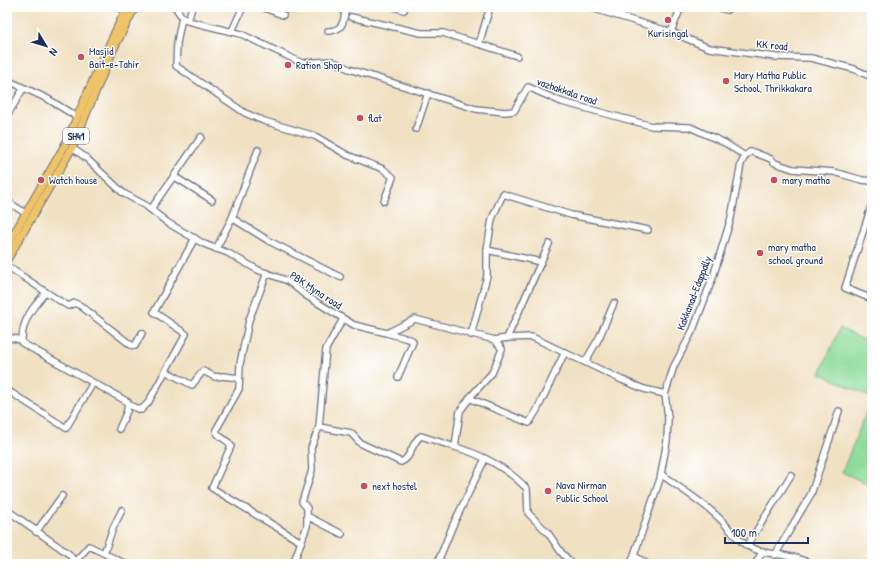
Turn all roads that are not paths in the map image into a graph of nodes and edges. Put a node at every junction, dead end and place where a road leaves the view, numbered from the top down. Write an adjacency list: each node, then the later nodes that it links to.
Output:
1 (127, 7): 30 (main road)
2 (135, 7): 33 (main road, SH41)
3 (175, 7): 17 (street)
4 (192, 7): 19 (street)
5 (243, 7): 20 (street)
6 (262, 7): 16 (street)
7 (346, 7): 21 (street)
8 (394, 7): 13 (street)
9 (490, 7): 23 (street)
10 (588, 7): 14 (street, KK road)
11 (681, 7): 22 (street)
12 (716, 7): 15 (street)
13 (404, 10)
14 (610, 10): 22 (street, KK road)
15 (727, 10)
16 (283, 15)
17 (182, 17): 19 (street); 40 (street)
18 (351, 17): 23 (street)
19 (188, 21): 20 (street, vazhakkala road)
20 (232, 31): 28 (street, vazhakkala road)
21 (328, 31)
22 (671, 32): 25 (street, KK road)
23 (479, 44): 24 (street)
24 (517, 56)
25 (872, 77)
26 (7, 80): 27 (street)
27 (24, 89): 29 (street); 30 (street)
28 (428, 93): 31 (street); 35 (street, vazhakkala road)
29 (7, 116)
30 (77, 117): 43 (main road)
31 (416, 129)
32 (201, 137): 36 (street)
33 (72, 148): 42 (street, PBK Myna road); 51 (main road, SH41)
34 (258, 150): 44 (street)
35 (745, 156): 37 (street); 74 (street, Kakkanad-Edappally)
36 (175, 177): 38 (street); 42 (street)
37 (872, 181)
38 (212, 200)
39 (7, 201): 43 (street)
40 (384, 201)
41 (872, 204): 57 (street)
42 (151, 209): 46 (street, PBK Myna road)
43 (25, 213): 48 (main road)
44 (232, 218): 49 (street); 55 (street)
45 (648, 230): 50 (street)
46 (195, 238): 49 (street, PBK Myna road); 69 (street)
47 (549, 244): 52 (street)
48 (7, 246)
49 (216, 249): 54 (street, PBK Myna road)
50 (487, 250): 52 (street); 62 (street)
51 (7, 260)
52 (541, 262): 64 (street)
53 (7, 266): 56 (street)
54 (267, 273): 59 (street, PBK Myna road); 71 (street)
55 (340, 277)
56 (46, 292): 60 (street); 65 (street)
57 (872, 299)
58 (614, 303): 68 (street)
59 (343, 319): 61 (street, PBK Myna road); 78 (street)
60 (142, 333)
61 (387, 333): 62 (street); 70 (street, PBK Myna road)
62 (471, 335): 66 (street)
63 (7, 337): 65 (street)
64 (507, 338): 66 (street); 67 (street)
65 (22, 340): 72 (street)
66 (495, 340): 75 (street)
67 (565, 352): 68 (street); 75 (street)
68 (585, 362): 74 (street)
69 (165, 371): 71 (street); 76 (street)
70 (398, 377)
71 (239, 378): 90 (street)
72 (93, 383): 73 (street); 76 (street)
73 (7, 390)
74 (666, 394): 82 (street, Kakkanad-Edappally)
75 (469, 398): 80 (street)
76 (129, 405): 79 (street)
77 (839, 411): 94 (street)
78 (319, 427): 80 (street); 87 (street)
79 (119, 429)
80 (455, 447): 81 (street)
81 (485, 459): 99 (street); 100 (street)
82 (661, 474): 91 (street); 95 (street, Kakkanad-Edappally)
83 (791, 475): 91 (street)
84 (62, 496): 88 (street)
85 (7, 510): 88 (street)
86 (122, 510): 93 (street)
87 (307, 516): 89 (street); 90 (street)
88 (36, 532): 96 (street)
89 (342, 534)
90 (301, 542): 98 (street)
91 (747, 546): 92 (street)
92 (763, 551): 94 (street); 103 (street)
93 (104, 553): 96 (street); 97 (street)
94 (775, 555): 104 (street)
95 (635, 556): 101 (street, Kakkanad-Edappally); 102 (street)
96 (75, 563)
97 (126, 564)
98 (293, 564)
99 (437, 564)
100 (572, 564)
101 (631, 564)
102 (647, 564)
103 (755, 564)
104 (810, 564)

